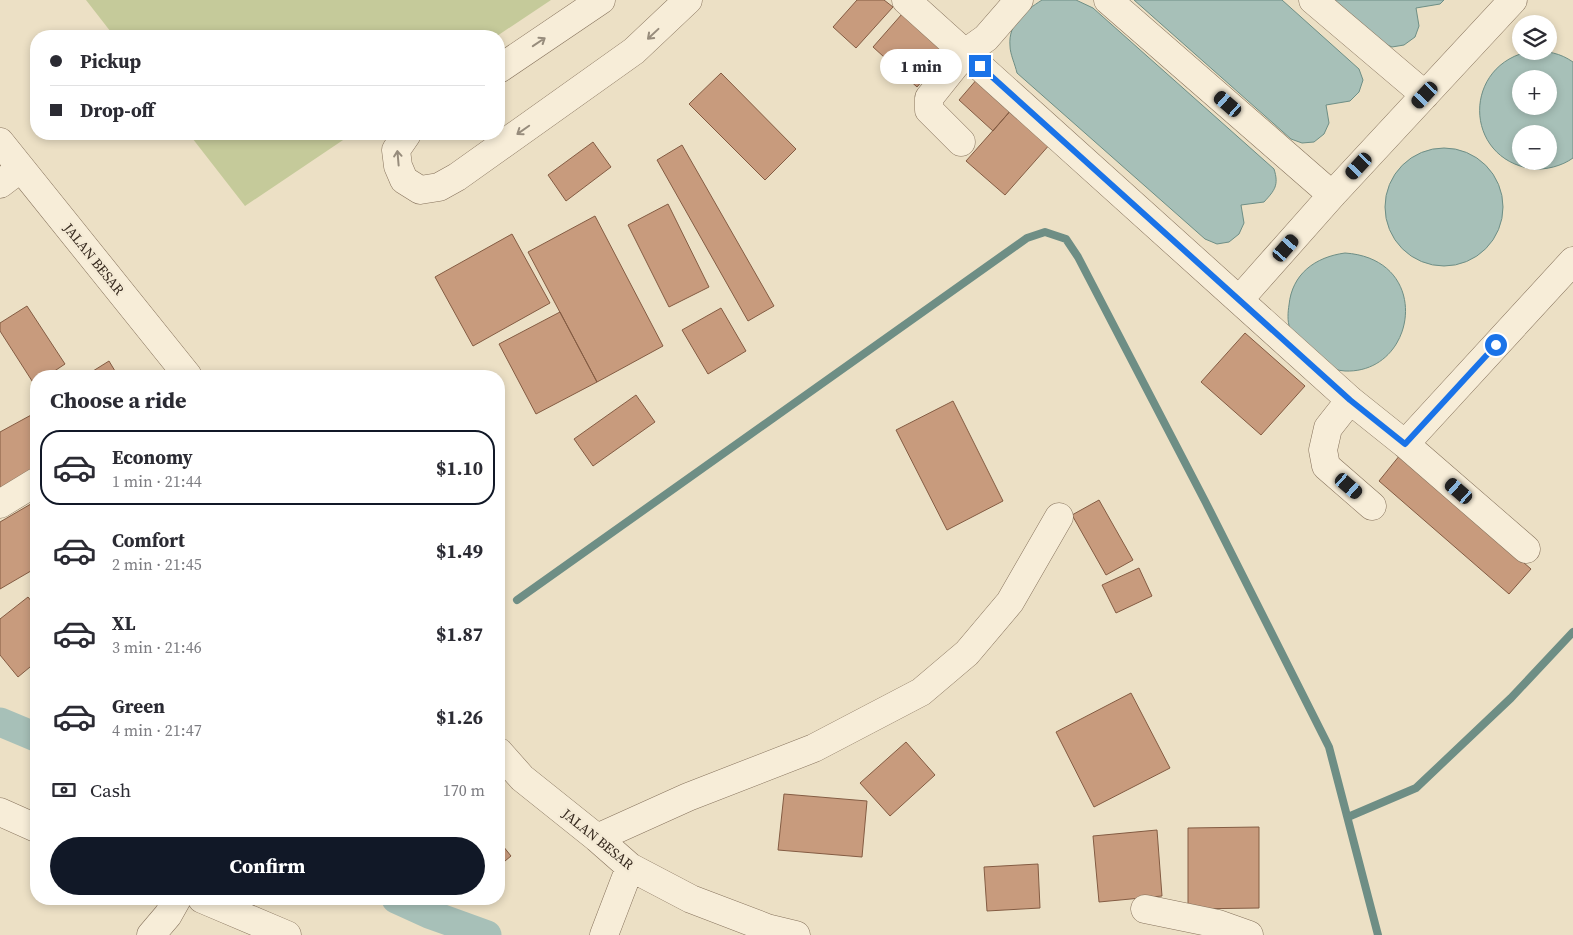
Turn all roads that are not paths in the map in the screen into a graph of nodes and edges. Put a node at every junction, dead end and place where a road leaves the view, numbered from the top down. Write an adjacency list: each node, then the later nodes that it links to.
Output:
1 (601, 0): 9 (street, one-way to 1)
2 (688, 0): 11 (street, one-way to 11)
3 (906, 0): 8 (street)
4 (1019, 0): 8 (street)
5 (1108, 0): 15 (street)
6 (1313, 0): 10 (street)
7 (1513, 0): 10 (street)
8 (965, 53): 13 (street); 17 (street)
9 (505, 65)
10 (1425, 95): 15 (street)
11 (403, 140)
12 (0, 142): 14 (street, JALAN BESAR)
13 (961, 142)
14 (11, 176): 18 (street, JALAN BESAR)
15 (1332, 195): 17 (street)
16 (1573, 261): 20 (street)
17 (1239, 300): 19 (street)
18 (183, 370)
19 (1350, 400): 20 (street); 23 (street)
20 (1405, 444): 25 (street)
21 (30, 486): 22 (street)
22 (0, 504)
23 (1372, 506)
24 (1058, 517): 29 (street)
25 (1526, 549)
26 (505, 759): 29 (street, JALAN BESAR)
27 (0, 812): 28 (street)
28 (30, 825)
29 (597, 838): 30 (street, JALAN BESAR)
30 (630, 867): 36 (street); 37 (street, JALAN BESAR)
31 (174, 905): 34 (street)
32 (216, 905): 35 (street)
33 (1144, 909): 38 (street)
34 (151, 935)
35 (287, 935)
36 (604, 935)
37 (796, 935)
38 (1249, 935)

